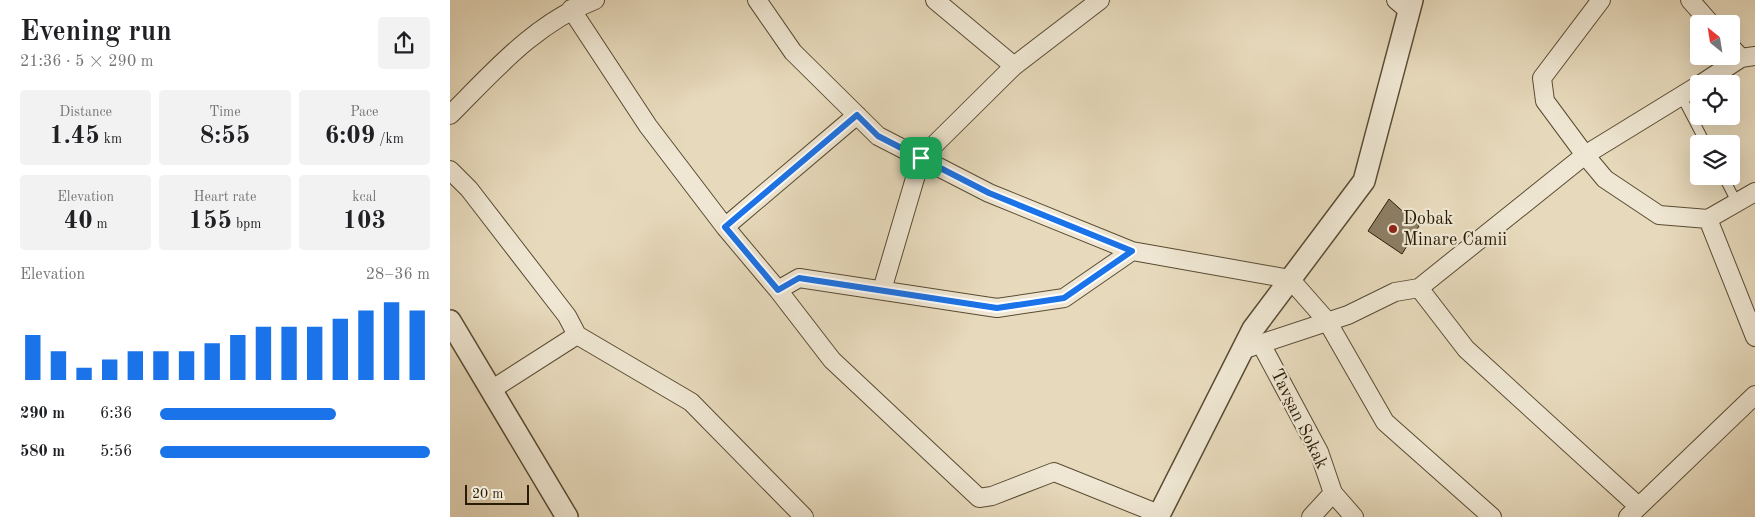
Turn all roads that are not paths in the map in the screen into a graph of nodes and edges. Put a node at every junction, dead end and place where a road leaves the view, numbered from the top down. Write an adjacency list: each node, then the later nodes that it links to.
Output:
1 (595, 0): 8 (street)
2 (756, 0): 15 (street)
3 (935, 0): 11 (street)
4 (1100, 0): 11 (street)
5 (1601, 0): 18 (street)
6 (1690, 0): 9 (street)
7 (1406, 4): 27 (street)
8 (571, 9): 16 (street); 25 (street)
9 (1703, 15)
10 (1743, 54): 12 (street)
11 (1014, 66): 19 (street)
12 (1713, 75)
13 (1690, 90): 14 (street)
14 (1681, 96): 17 (lane); 18 (street)
15 (857, 115): 19 (street); 25 (street)
16 (450, 116)
17 (1701, 135)
18 (1585, 155): 24 (street); 28 (street)
19 (921, 158): 26 (street); 30 (street)
20 (450, 170): 33 (street)
21 (1728, 185): 23 (lane)
22 (1755, 192): 23 (street)
23 (1736, 201): 24 (street)
24 (1708, 219): 34 (street)
25 (725, 227): 29 (street)
26 (1132, 251): 27 (street); 30 (street)
27 (1290, 279): 32 (street); 35 (street)
28 (1419, 288): 32 (street); 39 (street)
29 (778, 290): 30 (street); 40 (street)
30 (882, 290)
31 (450, 321): 36 (street)
32 (1327, 321): 35 (street); 45 (street)
33 (576, 335): 36 (street); 42 (street)
34 (1755, 337)
35 (1252, 347): 38 (street, Tavşan Sokak); 40 (street)
36 (491, 390): 41 (street)
37 (1755, 395): 39 (street)
38 (1333, 493): 43 (street); 44 (street, Tavşan Sokak)
39 (1633, 511)
40 (1159, 516)
41 (567, 517)
42 (804, 517)
43 (1311, 517)
44 (1354, 517)
45 (1492, 517)

